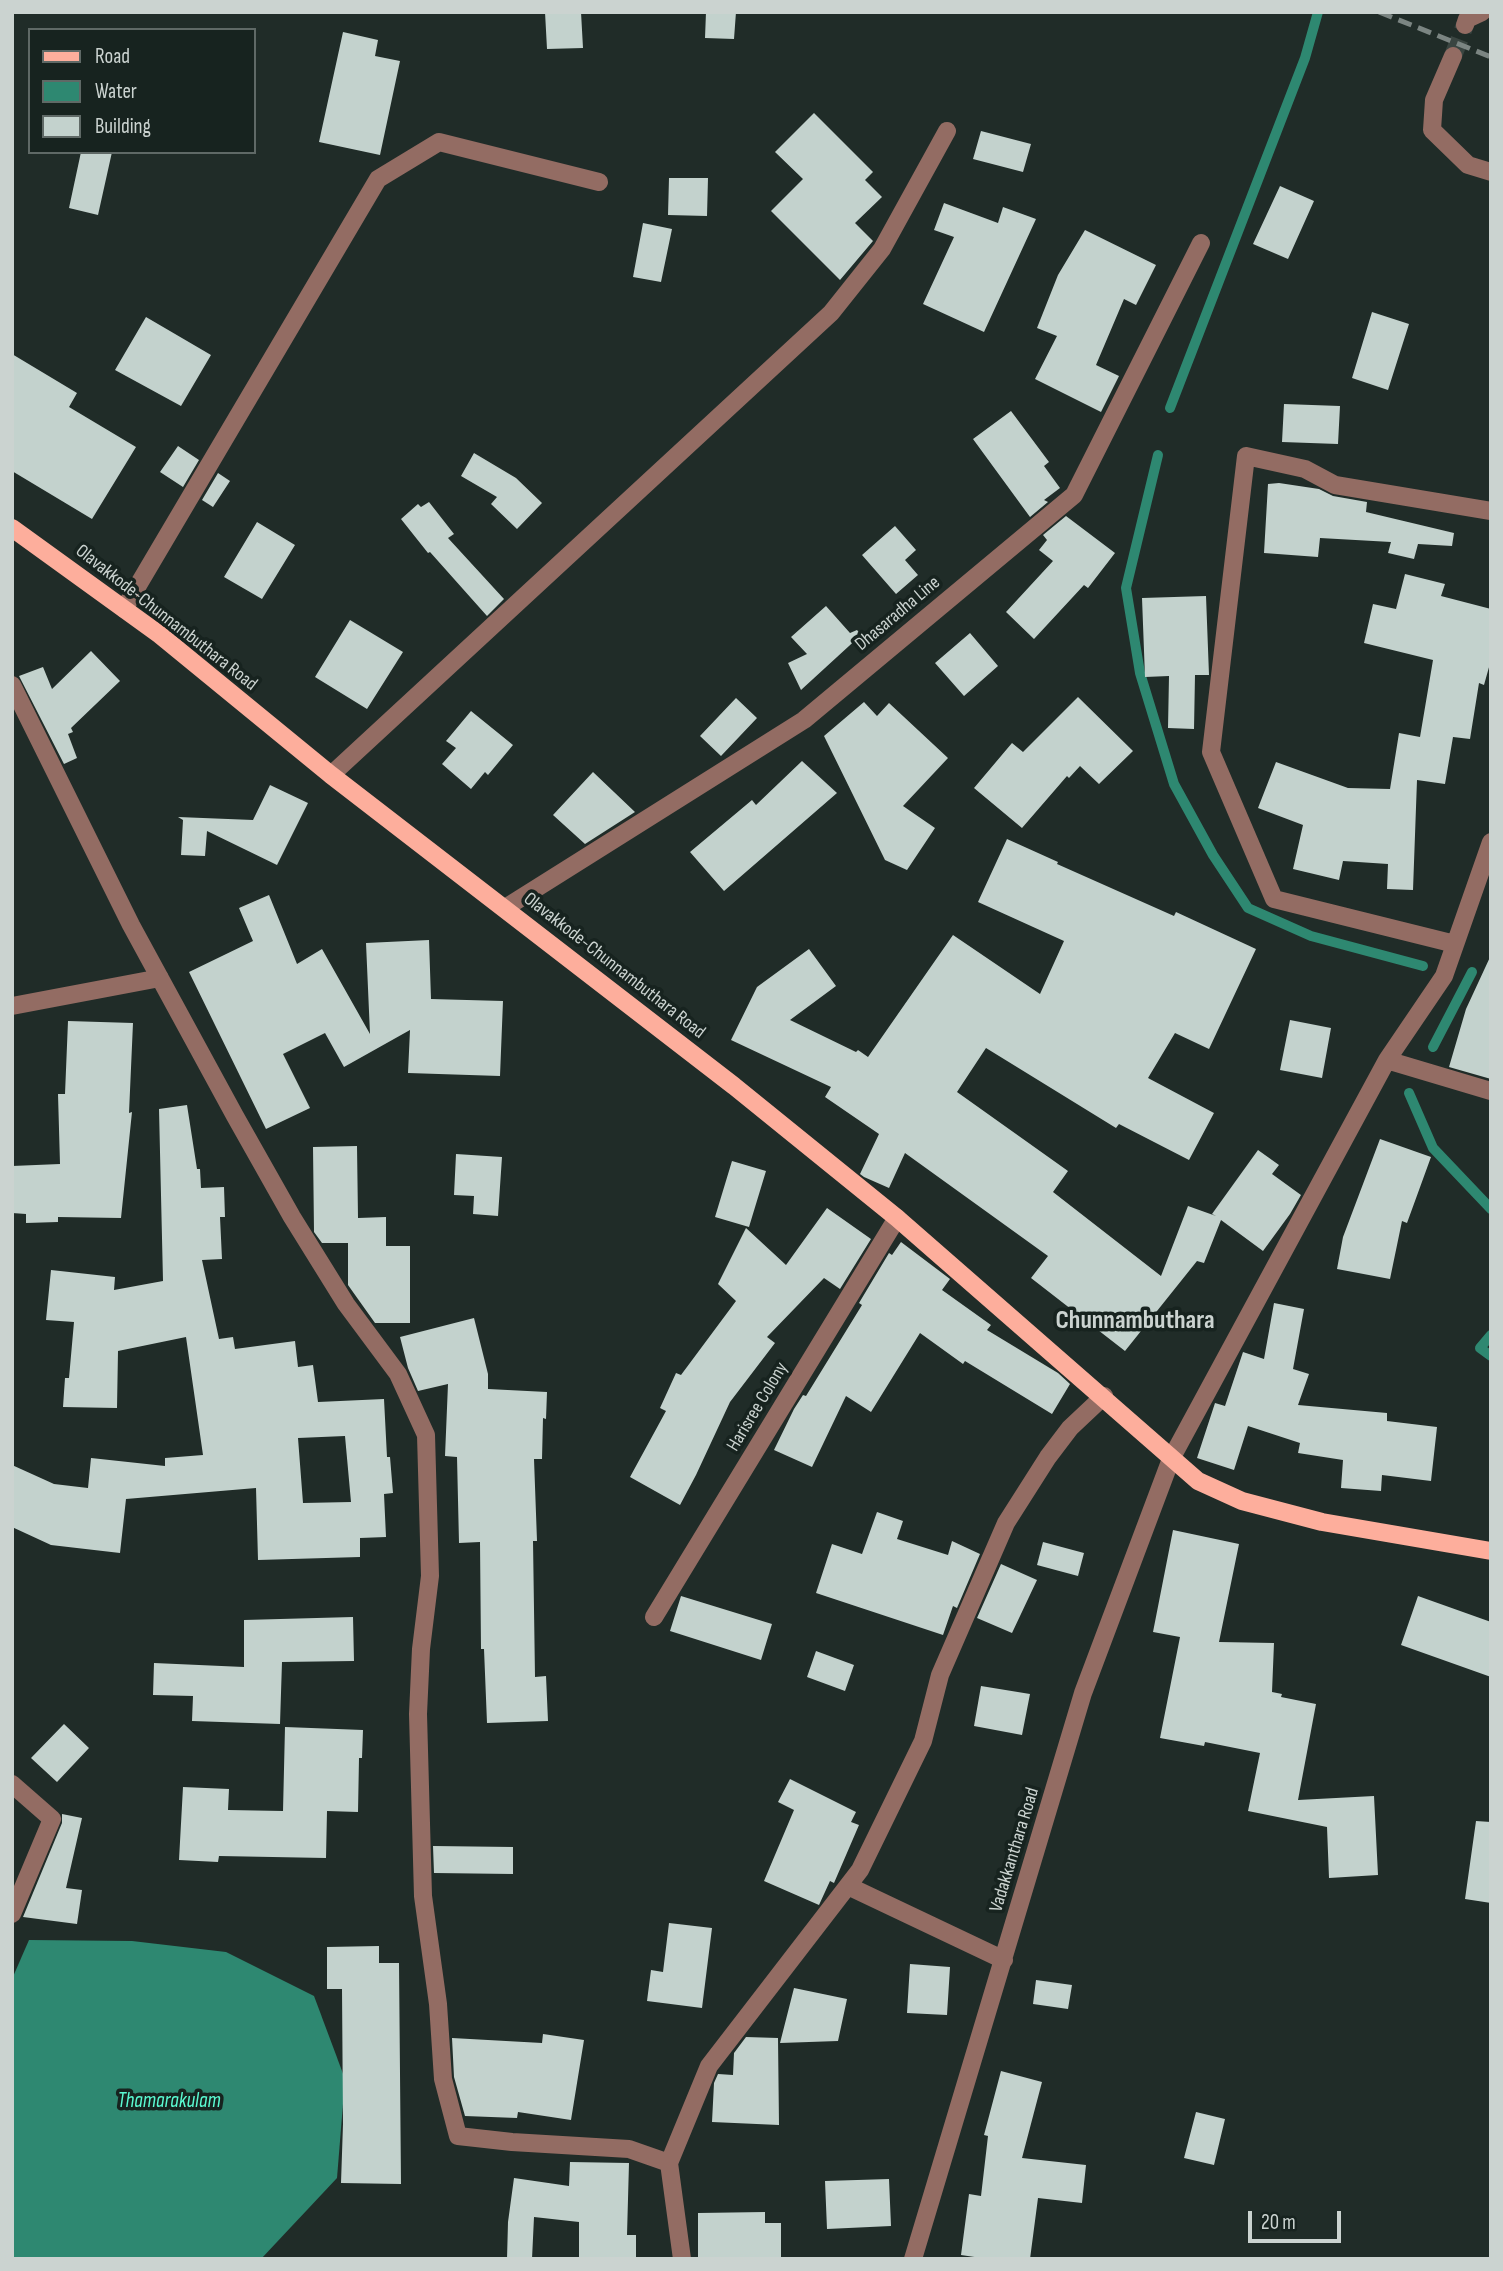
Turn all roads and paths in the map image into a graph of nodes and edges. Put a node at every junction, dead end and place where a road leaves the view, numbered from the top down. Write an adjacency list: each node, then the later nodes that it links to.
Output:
1 (1482, 12): 2 (street)
2 (1465, 25)
3 (1453, 56): 5 (street)
4 (947, 131): 13 (street)
5 (1491, 172)
6 (599, 182): 10 (street)
7 (1201, 243): 15 (street, Dhasaradha Line)
8 (1491, 511): 16 (street)
9 (12, 528): 10 (main road, Olavakkode-Chunnambuthara Road)
10 (124, 609): 13 (main road, Olavakkode-Chunnambuthara Road)
11 (12, 685): 12 (street)
12 (19, 715): 17 (street)
13 (331, 775): 15 (main road, Olavakkode-Chunnambuthara Road)
14 (1491, 842): 16 (street, Vadakkanthara Road)
15 (505, 908): 21 (main road, Olavakkode-Chunnambuthara Road)
16 (1455, 944): 19 (street, Vadakkanthara Road)
17 (160, 978): 18 (street); 30 (street)
18 (12, 1006)
19 (1387, 1060): 20 (street); 23 (street, Vadakkanthara Road)
20 (1491, 1091)
21 (897, 1217): 22 (main road, Olavakkode-Chunnambuthara Road); 25 (street, Harisree Colony)
22 (1104, 1396): 23 (main road, Olavakkode-Chunnambuthara Road); 27 (street)
23 (1171, 1459): 24 (main road, Olavakkode-Chunnambuthara Road); 29 (street, Vadakkanthara Road)
24 (1491, 1551)
25 (654, 1618)
26 (12, 1784): 28 (street)
27 (848, 1886): 29 (street); 30 (street)
28 (12, 1914)
29 (1004, 1960): 32 (street, Vadakkanthara Road)
30 (669, 2164): 31 (street)
31 (682, 2259)
32 (913, 2259)

